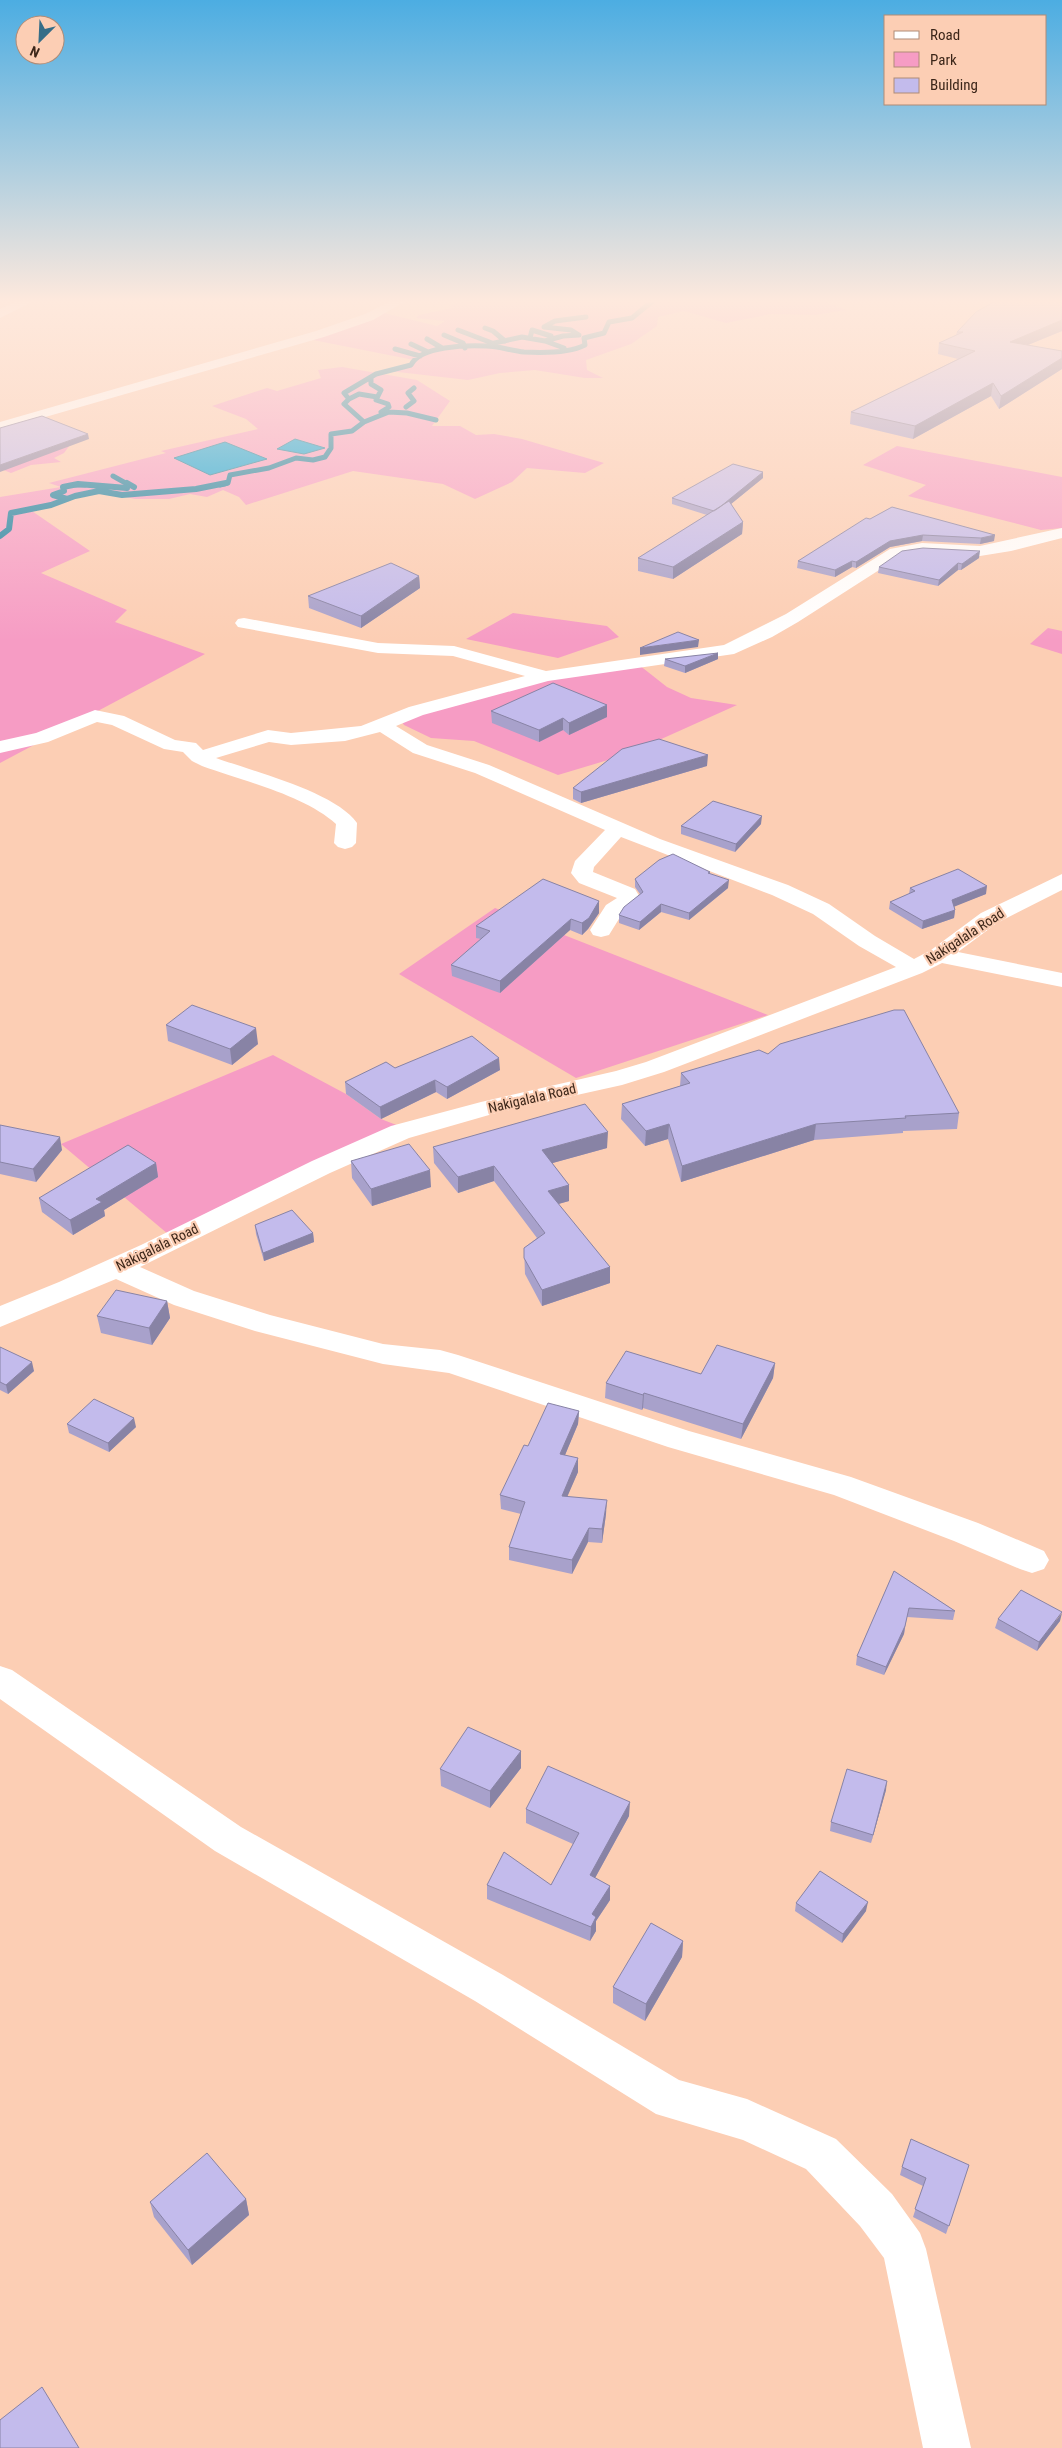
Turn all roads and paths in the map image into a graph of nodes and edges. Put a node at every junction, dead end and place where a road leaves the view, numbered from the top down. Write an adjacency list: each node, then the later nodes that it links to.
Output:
1 (44, 413): 2 (street)
2 (0, 426)
3 (1062, 533): 5 (street)
4 (244, 623): 5 (street)
5 (547, 676): 6 (street)
6 (382, 725): 8 (street); 9 (street)
7 (0, 747): 8 (street)
8 (200, 757): 10 (street)
9 (618, 828): 12 (street); 14 (street)
10 (345, 843)
11 (1062, 880): 13 (street, Nakigalala Road)
12 (601, 930)
13 (939, 955): 14 (street, Nakigalala Road); 15 (street)
14 (914, 968): 16 (street, Nakigalala Road)
15 (1062, 980)
16 (115, 1267): 18 (street, Nakigalala Road); 20 (street)
17 (0, 1300): 18 (street)
18 (28, 1305): 19 (street, Nakigalala Road)
19 (0, 1317)
20 (1032, 1560)
21 (0, 1680): 22 (street)
22 (947, 2448)

